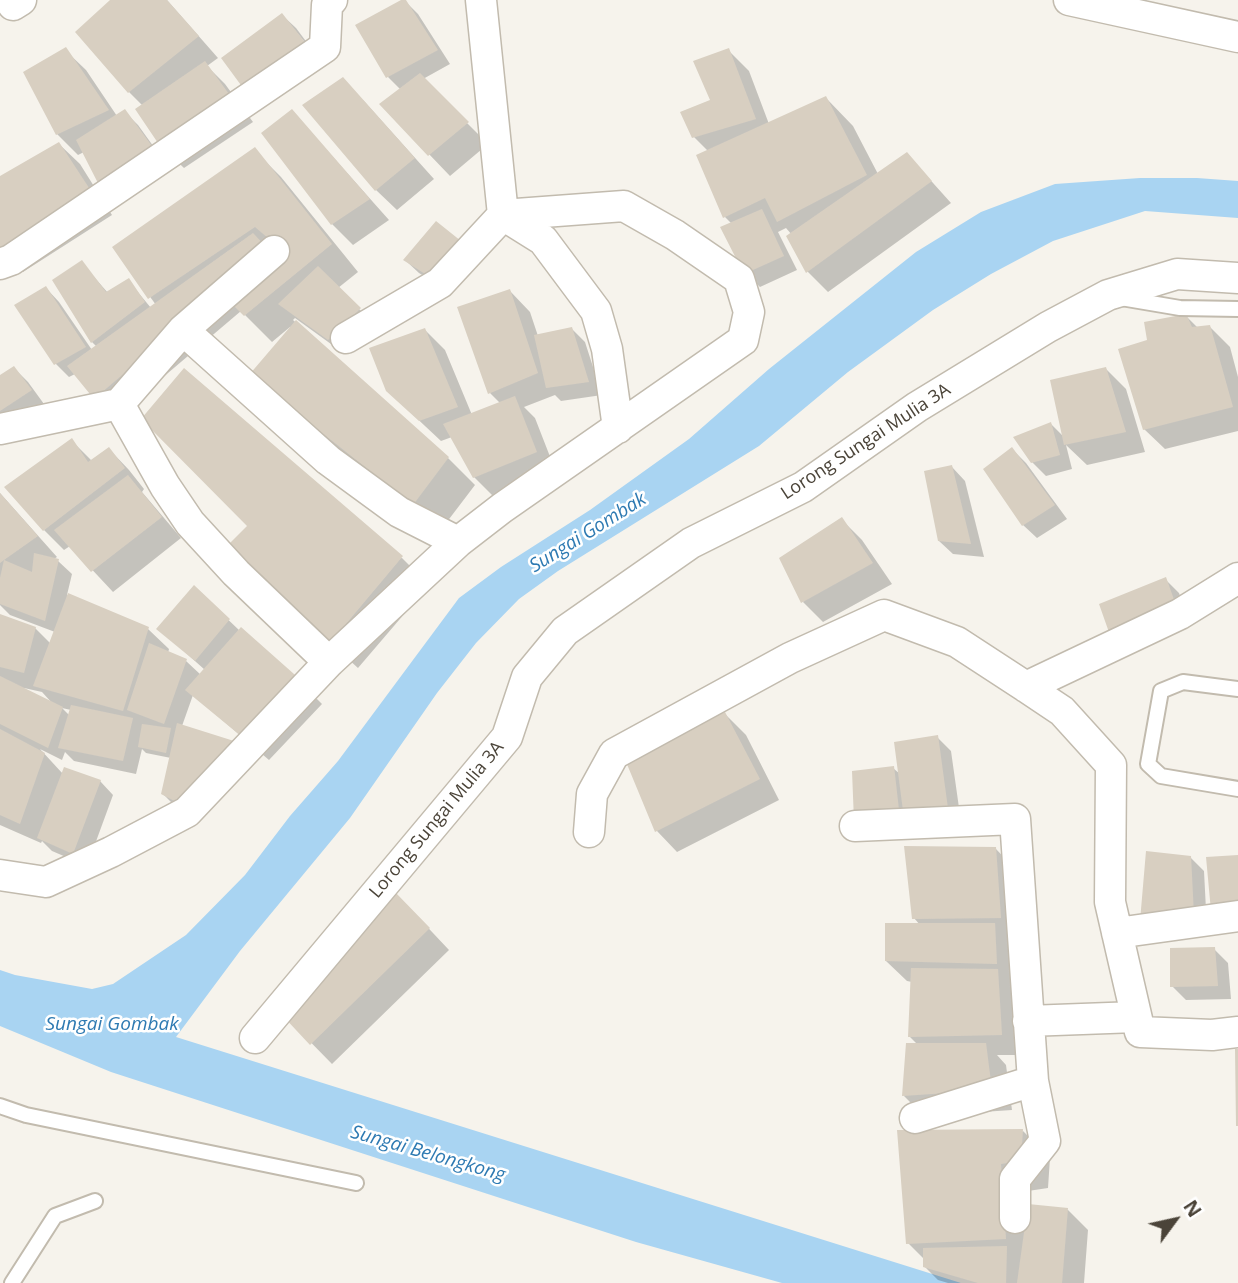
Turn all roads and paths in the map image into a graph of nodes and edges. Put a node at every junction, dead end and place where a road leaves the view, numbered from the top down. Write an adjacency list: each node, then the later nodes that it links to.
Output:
1 (332, 0): 7 (street)
2 (481, 0): 5 (street)
3 (1069, 0): 4 (street)
4 (1238, 37)
5 (502, 215): 12 (street); 14 (street); 14 (street)
6 (274, 251): 11 (street)
7 (0, 264)
8 (1238, 278): 9 (street, Lorong Sungai Mulia 3A)
9 (1108, 295): 10 (lane); 30 (street, Lorong Sungai Mulia 3A)
10 (1238, 309)
11 (183, 330): 13 (street); 16 (street)
12 (346, 338)
13 (119, 404): 15 (street); 18 (street)
14 (618, 428): 16 (street)
15 (0, 429)
16 (458, 542): 18 (street)
17 (1238, 578): 19 (street)
18 (329, 662): 24 (street)
19 (1026, 687): 23 (street); 26 (street)
20 (1238, 690): 21 (lane)
21 (1238, 789)
22 (855, 826): 27 (street)
23 (589, 832)
24 (0, 875)
25 (1238, 916): 26 (street)
26 (1117, 933): 28 (street)
27 (1028, 1021): 28 (street); 31 (street)
28 (1138, 1025): 29 (street)
29 (1238, 1032)
30 (255, 1038)
31 (1033, 1081): 33 (street); 36 (street)
32 (0, 1106): 34 (lane)
33 (915, 1118)
34 (356, 1183)
35 (95, 1201): 37 (lane)
36 (1015, 1218)
37 (12, 1283)

